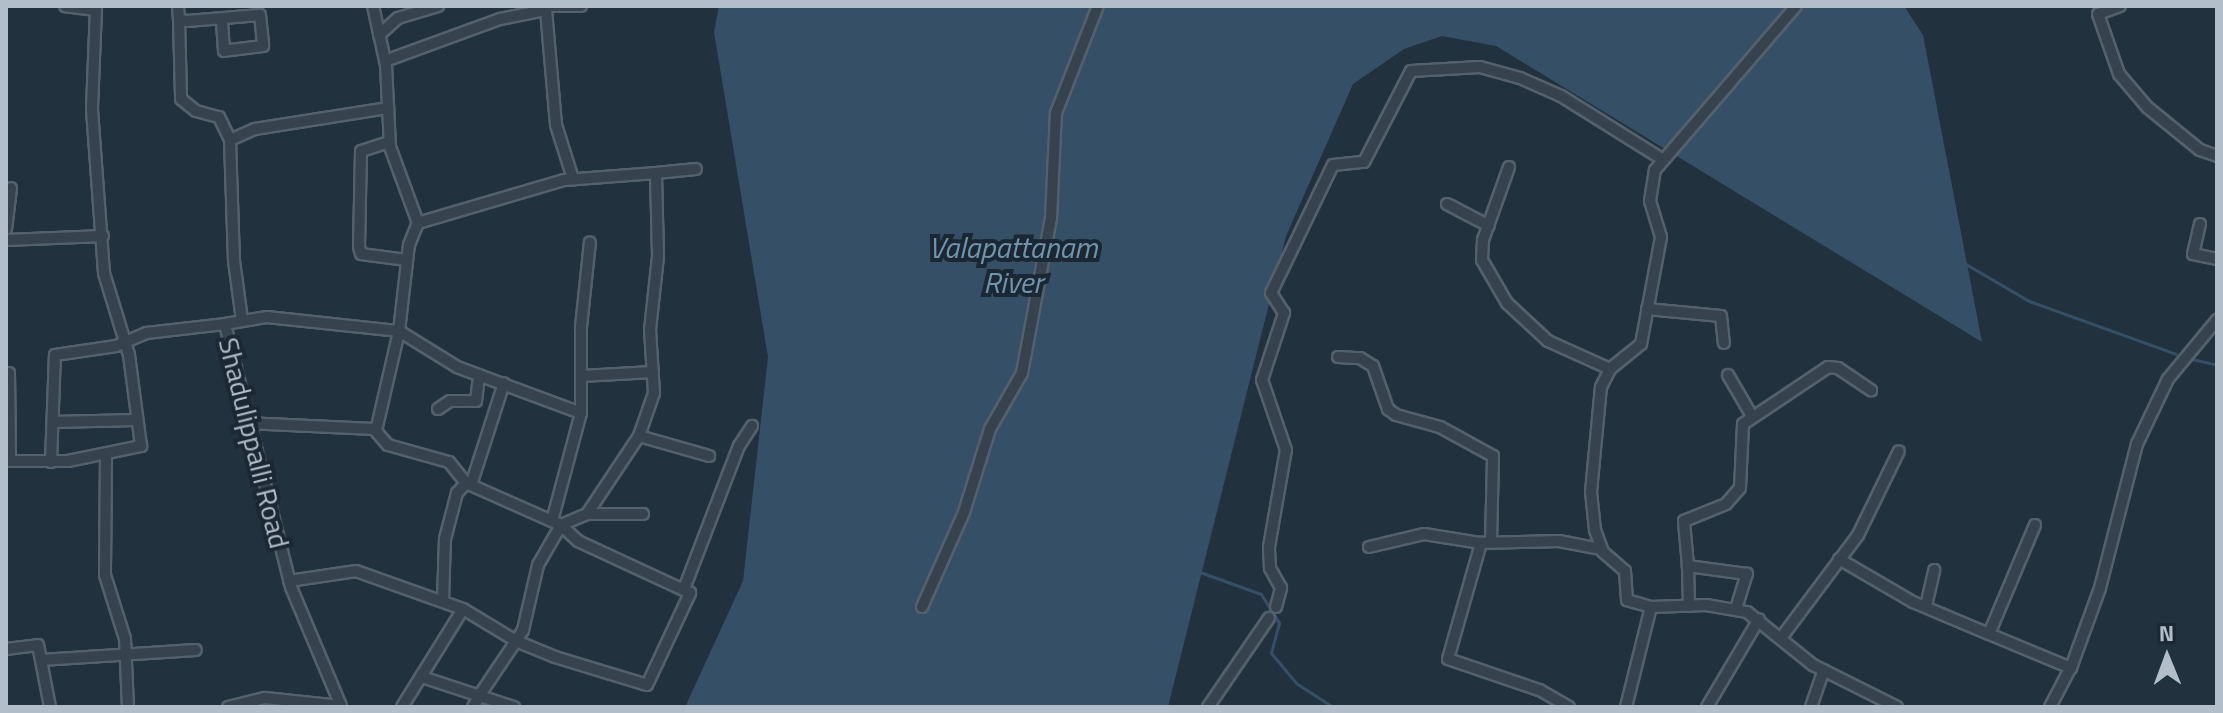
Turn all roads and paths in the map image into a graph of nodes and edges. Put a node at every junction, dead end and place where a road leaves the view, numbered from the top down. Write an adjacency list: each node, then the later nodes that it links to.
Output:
1 (65, 6): 9 (street)
2 (178, 6): 12 (street)
3 (373, 6): 14 (street)
4 (438, 6): 14 (street)
5 (581, 6): 10 (street)
6 (1098, 6): 82 (street)
7 (1796, 6): 20 (street)
8 (2120, 6): 11 (street)
9 (98, 8): 31 (street)
10 (546, 8): 15 (street); 24 (street)
11 (2097, 10): 19 (street)
12 (179, 20): 13 (street); 17 (street)
13 (222, 20): 13 (street)
14 (379, 35): 15 (street)
15 (385, 61): 16 (street)
16 (388, 108): 17 (street); 18 (street)
17 (230, 140): 37 (street)
18 (389, 142): 27 (street); 35 (street)
19 (2217, 156)
20 (1662, 159): 36 (street); 83 (street)
21 (1509, 167): 29 (street)
22 (696, 169): 23 (street)
23 (656, 173): 24 (street); 45 (street)
24 (573, 179): 27 (street)
25 (11, 188): 30 (street)
26 (1447, 204): 29 (street)
27 (418, 223): 35 (street)
28 (2200, 224): 34 (street)
29 (1489, 226): 44 (street)
30 (6, 229)
31 (103, 236): 32 (street); 41 (street)
32 (6, 240)
33 (590, 242): 49 (street)
34 (2217, 259)
35 (407, 260): 40 (street)
36 (1647, 309): 42 (street); 44 (street)
37 (242, 320): 39 (street, Shadulippalli Road); 40 (street, Shadulippalli Road)
38 (2217, 320): 96 (street)
39 (225, 324): 41 (street); 57 (street, Shadulippalli Road)
40 (399, 331): 47 (street); 59 (street)
41 (123, 339): 55 (street); 56 (street)
42 (1724, 343)
43 (1338, 357): 71 (street)
44 (1610, 369): 73 (street)
45 (653, 372): 49 (street); 60 (street)
46 (9, 373): 64 (street)
47 (479, 375): 50 (street); 52 (street)
48 (1728, 375): 54 (street)
49 (581, 376): 53 (street)
50 (504, 383): 53 (street); 66 (street)
51 (1871, 390): 54 (street)
52 (438, 409)
53 (581, 413): 69 (street)
54 (1752, 416): 75 (street)
55 (135, 420): 56 (street); 62 (street)
56 (54, 422): 65 (street)
57 (246, 423): 59 (street); 77 (street, Shadulippalli Road)
58 (752, 426): 78 (street)
59 (376, 431): 66 (street)
60 (639, 436): 63 (street); 67 (street)
61 (1899, 451): 74 (street)
62 (106, 456): 65 (street); 94 (street)
63 (709, 456)
64 (8, 461): 65 (street)
65 (51, 462)
66 (468, 484): 69 (street); 79 (street)
67 (587, 514): 68 (street); 69 (street)
68 (643, 514)
69 (556, 523): 78 (street); 91 (street)
70 (2035, 525): 89 (street)
71 (1486, 542): 72 (street); 73 (street); 108 (street)
72 (1369, 547)
73 (1601, 549): 84 (street)
74 (1839, 559): 81 (street); 90 (street)
75 (1688, 566): 80 (street); 86 (street)
76 (1934, 570): 81 (street)
77 (289, 581): 79 (street); 101 (street, Shadulippalli Road)
78 (684, 589): 91 (street)
79 (443, 601): 85 (street)
80 (1689, 606): 84 (street); 86 (street)
81 (1926, 606): 89 (street)
82 (922, 607)
83 (1276, 607)
84 (1651, 607): 109 (street)
85 (463, 609): 91 (street); 98 (street)
86 (1736, 609): 88 (street)
87 (1269, 618): 107 (street)
88 (1759, 619): 90 (street); 110 (street)
89 (1989, 634): 96 (street)
90 (1781, 638): 97 (street)
91 (516, 641): 99 (street)
92 (6, 649): 95 (street)
93 (196, 650): 94 (street)
94 (126, 656): 95 (street); 103 (street)
95 (41, 660): 102 (street)
96 (2071, 668): 113 (street)
97 (1824, 670): 111 (street); 112 (street)
98 (422, 677): 99 (street); 104 (street)
99 (481, 693): 105 (street); 106 (street)
100 (235, 706): 101 (street, Shadulippalli Road)
101 (345, 706)
102 (50, 707)
103 (128, 707)
104 (402, 707)
105 (473, 707)
106 (514, 707)
107 (1208, 707)
108 (1569, 707)
109 (1626, 707)
110 (1707, 707)
111 (1811, 707)
112 (1897, 707)
113 (2050, 707)

